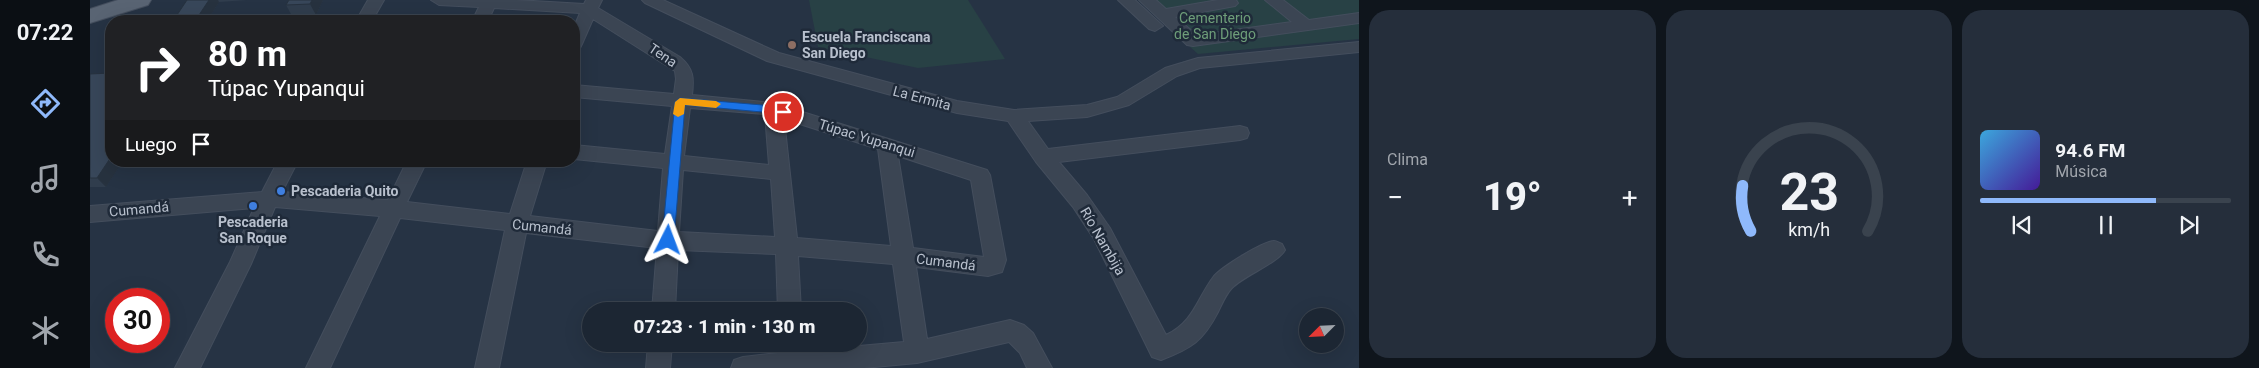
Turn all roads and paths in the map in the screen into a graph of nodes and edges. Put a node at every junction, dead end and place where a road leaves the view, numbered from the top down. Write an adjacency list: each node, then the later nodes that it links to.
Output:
1 (139, 0): 11 (main road); 15 (main road)
2 (376, 0): 13 (street)
3 (439, 0): 9 (street)
4 (650, 0): 24 (street, La Ermita)
5 (1126, 0): 20 (street)
6 (1147, 0): 12 (street)
7 (1226, 0): 12 (street)
8 (1273, 0): 17 (street)
9 (489, 1): 10 (street); 14 (street)
10 (591, 4): 18 (street); 22 (street, Tena)
11 (90, 10)
12 (1163, 14): 17 (street)
13 (367, 15)
14 (483, 15)
15 (90, 16)
16 (1359, 18): 17 (street)
17 (1306, 26)
18 (580, 30)
19 (1358, 48): 20 (street, La Ermita)
20 (1198, 63): 24 (street, La Ermita)
21 (580, 92): 22 (street, Túpac Yupanqui)
22 (680, 102): 23 (street, Túpac Yupanqui); 29 (street, Tena)
23 (774, 109): 26 (street, Túpac Yupanqui); 33 (street)
24 (1014, 116): 28 (street, Río Nambija)
25 (1240, 133): 28 (street)
26 (887, 144): 41 (street); 42 (street, Túpac Yupanqui)
27 (580, 153): 29 (street)
28 (1042, 157): 40 (street, Río Nambija)
29 (674, 162): 33 (street); 38 (street, Tena)
30 (285, 167): 34 (street)
31 (414, 167): 35 (street)
32 (535, 167): 37 (street)
33 (781, 173): 39 (street)
34 (268, 199): 35 (street, Cumandá); 36 (street, Cumandá); 48 (street)
35 (396, 209): 37 (street, Cumandá); 49 (street)
36 (90, 214)
37 (517, 225): 38 (street, Cumandá); 50 (street)
38 (668, 240): 39 (street, Cumandá); 43 (street, Tena)
39 (786, 246): 41 (street, Cumandá); 44 (street)
40 (1274, 250)
41 (903, 256): 42 (street, Cumandá); 46 (street)
42 (994, 266)
43 (664, 302)
44 (789, 302)
45 (659, 352): 51 (street)
46 (917, 352): 47 (street); 53 (street)
47 (791, 353): 52 (street)
48 (187, 368)
49 (318, 368)
50 (487, 368)
51 (658, 368)
52 (743, 368)
53 (1040, 368)

